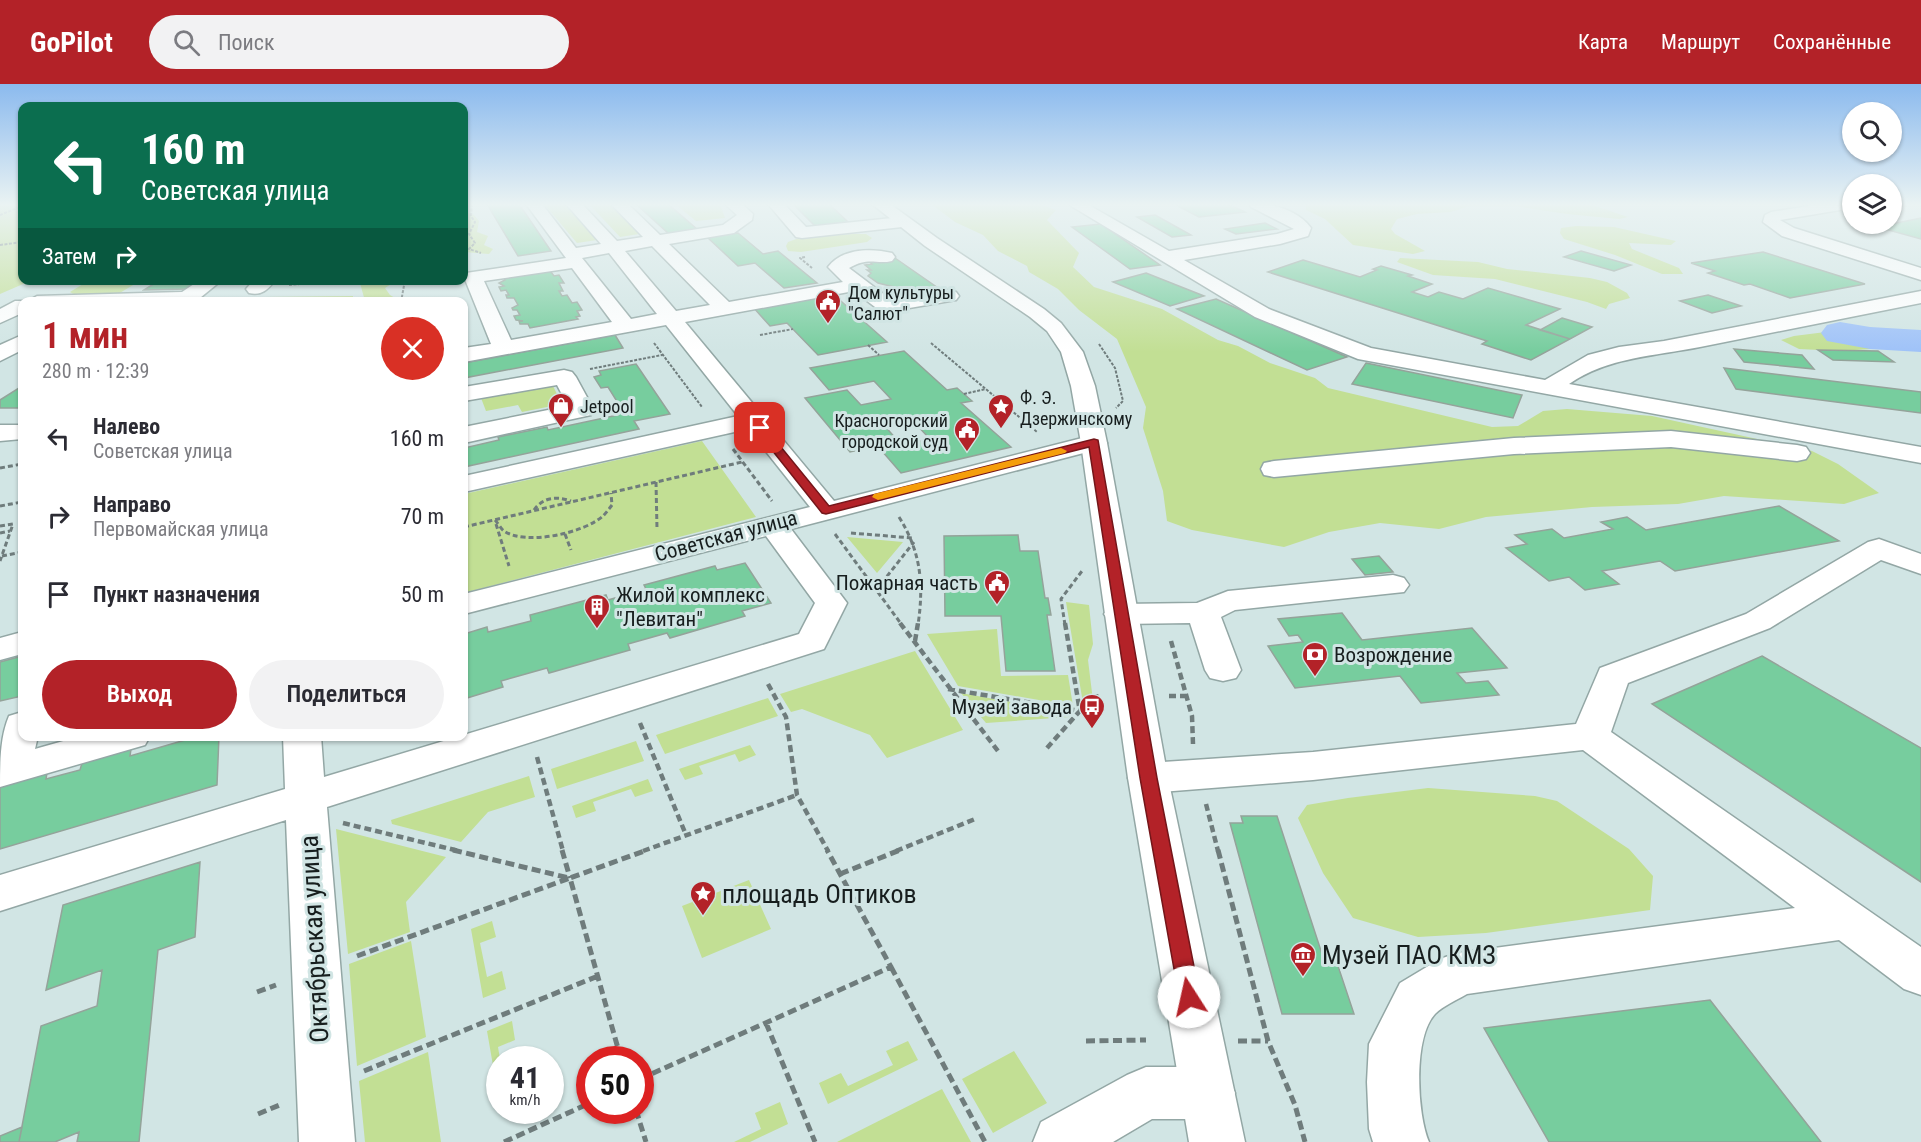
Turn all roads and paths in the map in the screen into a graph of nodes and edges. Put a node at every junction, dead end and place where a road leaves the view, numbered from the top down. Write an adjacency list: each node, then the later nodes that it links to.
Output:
1 (482, 253): 10 (path)
2 (571, 253): 13 (street)
3 (590, 253): 13 (street)
4 (618, 253): 25 (street)
5 (670, 253): 23 (street)
6 (949, 253): 47 (street)
7 (1161, 253): 12 (street)
8 (1190, 253): 12 (street)
9 (1856, 253): 14 (street)
10 (487, 255)
11 (886, 257): 17 (street)
12 (1167, 257): 38 (street)
13 (574, 258): 26 (street); 32 (street)
14 (1921, 274)
15 (62, 285): 19 (street)
16 (206, 285): 20 (street)
17 (858, 285): 18 (street); 23 (street)
18 (949, 296)
19 (39, 297)
20 (188, 297)
21 (1921, 297): 38 (street)
22 (18, 307): 24 (street)
23 (723, 307): 25 (street)
24 (0, 317)
25 (670, 317): 26 (street); 42 (street)
26 (632, 325): 32 (street); 35 (path)
27 (794, 329): 28 (path)
28 (760, 335)
29 (18, 343): 33 (street)
30 (931, 343): 39 (path)
31 (868, 345): 36 (path)
32 (504, 348): 34 (street)
33 (0, 354)
34 (468, 354)
35 (663, 355): 37 (path); 43 (path)
36 (879, 355)
37 (564, 377): 40 (street); 46 (street)
38 (1550, 387): 49 (street)
39 (986, 389): 41 (path); 48 (path)
40 (468, 393)
41 (964, 394)
42 (753, 420): 43 (street); 61 (street)
43 (717, 428): 50 (path); 56 (street)
44 (18, 432): 45 (street)
45 (0, 433)
46 (468, 434)
47 (1094, 443): 48 (street, Советская улица); 83 (street)
48 (1060, 451): 61 (street, Советская улица)
49 (1921, 456)
50 (742, 462): 55 (path); 63 (path)
51 (18, 465): 52 (path)
52 (0, 468)
53 (1921, 468): 54 (street)
54 (1274, 469)
55 (656, 482): 57 (path); 71 (path)
56 (468, 483)
57 (611, 493): 58 (path); 70 (path)
58 (572, 502): 62 (path); 62 (path)
59 (18, 503): 60 (path)
60 (0, 506)
61 (826, 510): 63 (street, Советская улица)
62 (534, 511): 65 (path)
63 (774, 514): 81 (street, Советская улица); 87 (street)
64 (898, 516): 72 (path)
65 (495, 522): 67 (path); 70 (path); 78 (path)
66 (0, 526): 68 (path)
67 (468, 526)
68 (10, 531): 69 (path); 75 (path)
69 (0, 533)
70 (565, 534): 74 (path)
71 (657, 535)
72 (913, 540): 80 (path); 80 (path); 84 (path)
73 (18, 553): 75 (path)
74 (574, 556)
75 (1, 559)
76 (1080, 565): 94 (path)
77 (1921, 565): 99 (street)
78 (511, 572)
79 (1393, 585): 82 (street)
80 (877, 589): 84 (path)
81 (468, 603)
82 (1203, 613): 83 (street); 88 (street)
83 (1121, 614): 106 (street)
84 (914, 642): 89 (path)
85 (18, 644): 86 (street)
86 (0, 648)
87 (754, 659): 93 (street); 107 (path)
88 (1223, 670)
89 (947, 688): 94 (path); 103 (path)
90 (1096, 694): 94 (path)
91 (1163, 696): 92 (path)
92 (1186, 696)
93 (630, 697): 96 (street); 110 (path)
94 (1080, 711): 102 (path)
95 (18, 725): 97 (street)
96 (529, 728): 108 (street); 112 (path)
97 (0, 729)
98 (18, 735): 104 (street)
99 (1590, 736): 105 (street); 114 (street)
100 (113, 741): 104 (street)
101 (302, 741): 108 (street, Октябрьская улица)
102 (1047, 748)
103 (998, 751)
104 (5, 771)
105 (1198, 774): 106 (street); 124 (path)
106 (1148, 778): 130 (street)
107 (797, 795): 110 (path); 111 (path)
108 (307, 810): 112 (path); 113 (street); 116 (street, Октябрьская улица)
109 (975, 819): 111 (path)
110 (686, 835): 112 (path)
111 (840, 874): 115 (path)
112 (570, 878): 116 (path); 118 (path)
113 (0, 893)
114 (1846, 920): 117 (street); 139 (street)
115 (891, 967): 120 (path); 136 (path)
116 (317, 971): 119 (path); 127 (street, Октябрьская улица)
117 (1921, 974)
118 (598, 976): 125 (path); 127 (path)
119 (257, 992)
120 (766, 1023): 126 (path); 135 (path)
121 (1086, 1041): 122 (path)
122 (1146, 1041)
123 (1235, 1041): 124 (path)
124 (1268, 1041): 138 (path)
125 (617, 1046)
126 (654, 1073)
127 (323, 1088): 129 (path); 132 (street, Октябрьская улица)
128 (576, 1109): 133 (path)
129 (258, 1114)
130 (1212, 1118): 137 (street)
131 (640, 1124): 134 (path)
132 (327, 1142)
133 (504, 1142)
134 (646, 1142)
135 (815, 1142)
136 (984, 1142)
137 (1061, 1142)
138 (1305, 1142)
139 (1401, 1142)

